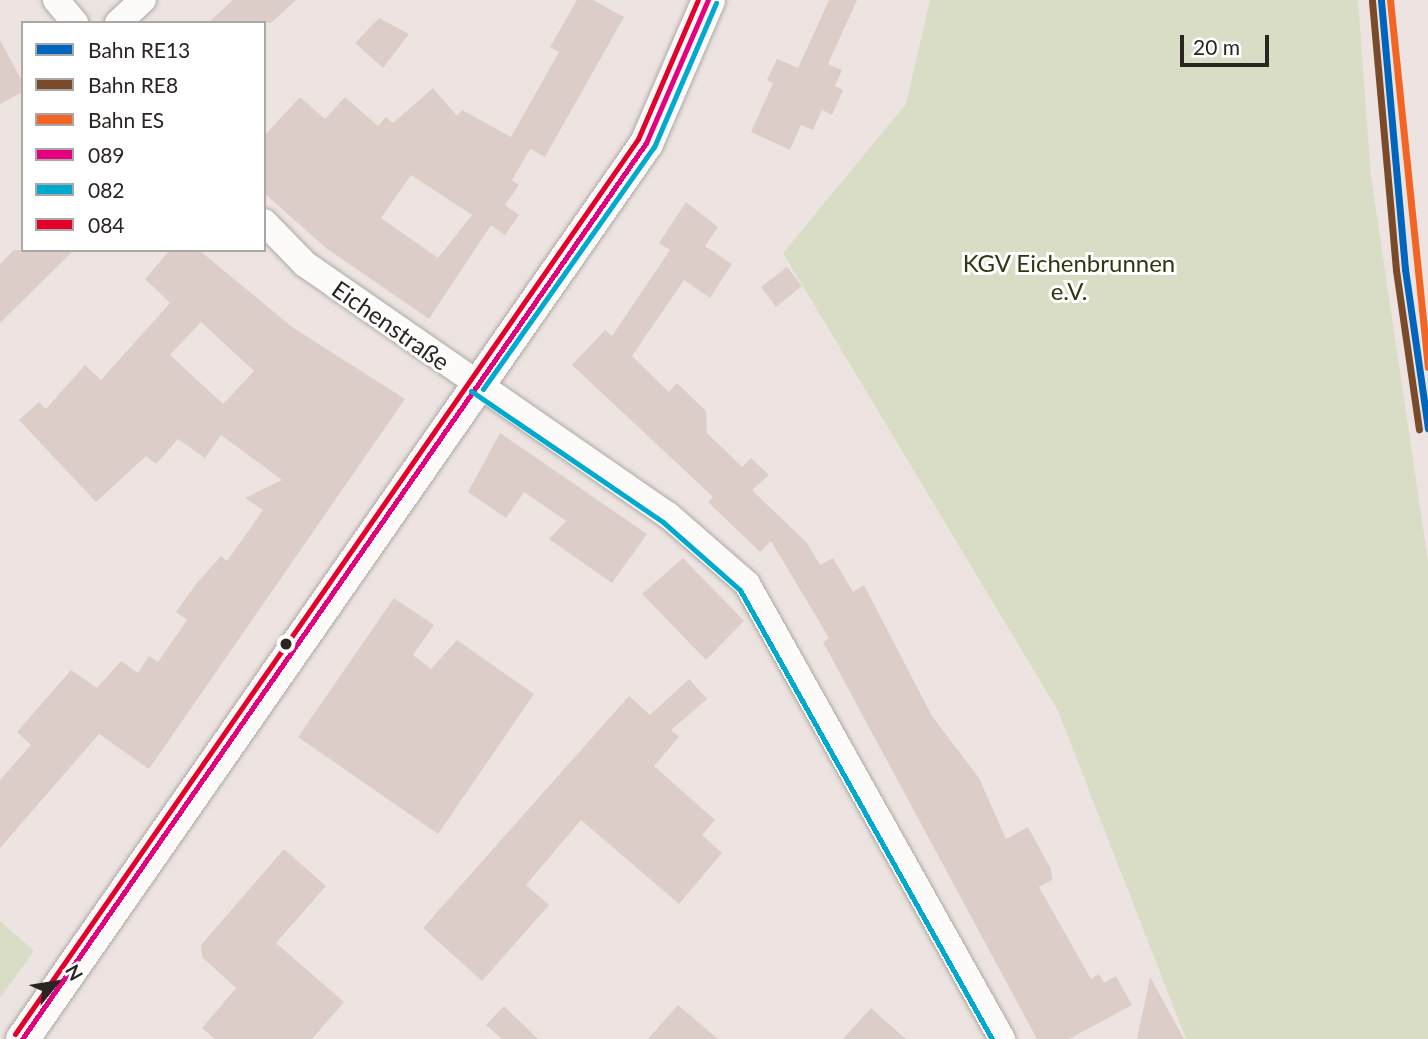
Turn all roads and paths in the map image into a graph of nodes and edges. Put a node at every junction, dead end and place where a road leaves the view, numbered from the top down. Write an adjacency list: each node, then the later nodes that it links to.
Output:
1 (56, 0): 4 (street)
2 (143, 0): 5 (street)
3 (708, 0): 7 (street)
4 (73, 21)
5 (120, 21)
6 (266, 224): 7 (street, Eichenstraße)
7 (476, 384): 8 (street); 9 (street, Eichenstraße)
8 (22, 1039)
9 (1002, 1039)

